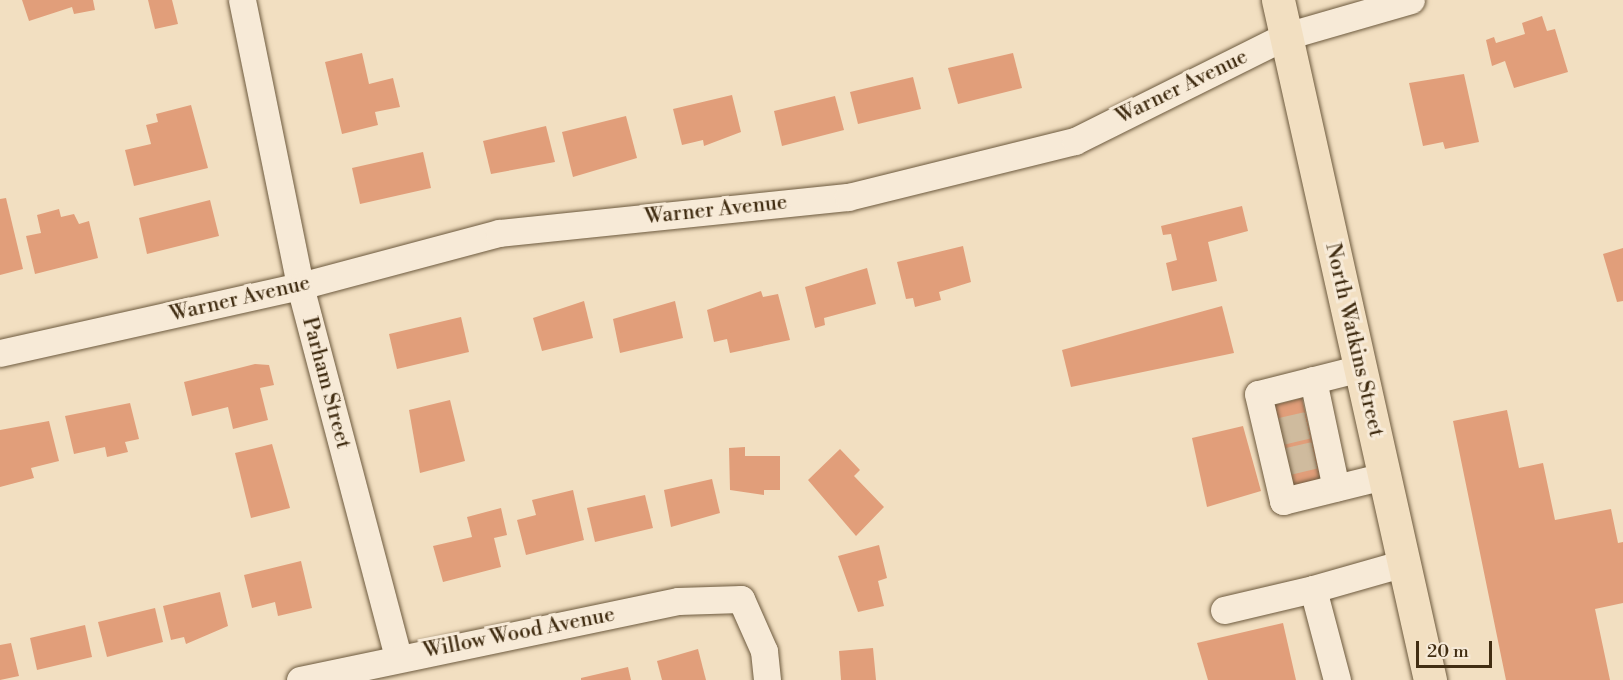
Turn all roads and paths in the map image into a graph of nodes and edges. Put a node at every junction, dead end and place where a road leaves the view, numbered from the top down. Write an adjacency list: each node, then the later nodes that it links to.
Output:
1 (242, 0): 5 (street, Parham Street)
2 (1278, 0): 4 (main road, North Watkins Street)
3 (1411, 0): 4 (street, Warner Avenue)
4 (1286, 36): 5 (street, Warner Avenue); 7 (main road, North Watkins Street)
5 (300, 286): 6 (street, Warner Avenue); 14 (street, Parham Street)
6 (0, 353)
7 (1360, 368): 8 (street); 9 (main road, North Watkins Street)
8 (1313, 380): 10 (street); 10 (street)
9 (1384, 476): 10 (street); 11 (main road, North Watkins Street)
10 (1336, 488)
11 (1404, 563): 12 (street); 18 (main road, North Watkins Street)
12 (1313, 589): 13 (street); 17 (street)
13 (1224, 610)
14 (398, 657): 15 (street, Willow Wood Avenue); 16 (street, Willow Wood Avenue)
15 (300, 680)
16 (767, 680)
17 (1337, 680)
18 (1430, 680)

